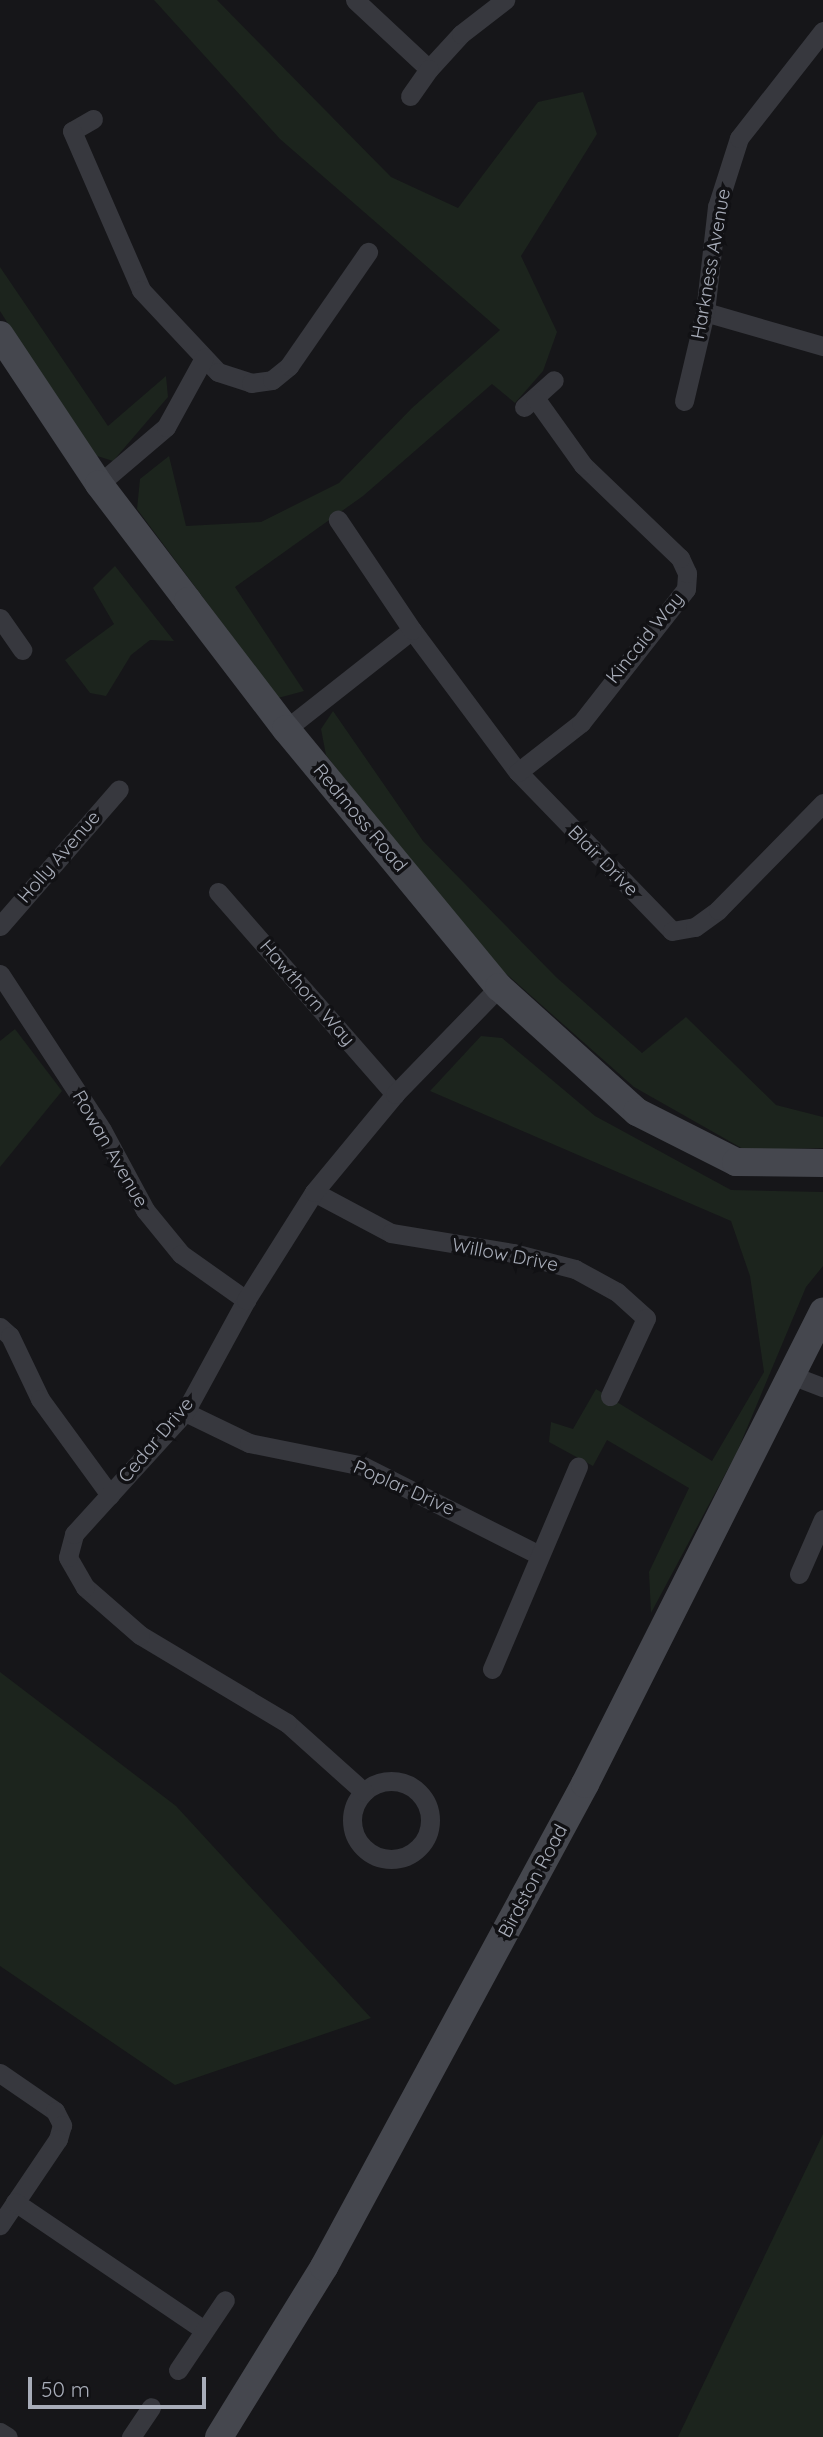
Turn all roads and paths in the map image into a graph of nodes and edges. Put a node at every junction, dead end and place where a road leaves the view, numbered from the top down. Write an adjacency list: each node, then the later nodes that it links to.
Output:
1 (355, 0): 4 (street)
2 (505, 0): 4 (street)
3 (823, 31): 8 (street, Harkness Avenue)
4 (429, 69): 5 (street)
5 (410, 96)
6 (93, 119): 11 (street)
7 (368, 252): 11 (street)
8 (705, 312): 10 (street); 13 (street, Harkness Avenue)
9 (0, 335): 14 (main road, Redmoss Road)
10 (823, 346)
11 (204, 358): 14 (street)
12 (554, 380): 20 (street, Kincaid Way)
13 (684, 401)
14 (99, 484): 19 (main road, Redmoss Road)
15 (338, 520): 17 (street, Blair Drive)
16 (0, 618): 18 (street)
17 (412, 629): 19 (street); 20 (street, Blair Drive)
18 (22, 649)
19 (286, 729): 26 (main road, Redmoss Road)
20 (518, 772): 22 (street, Blair Drive)
21 (119, 789): 24 (street, Holly Avenue)
22 (823, 803)
23 (218, 892): 27 (street, Hawthorn Way)
24 (0, 926)
25 (0, 974): 30 (street, Rowan Avenue)
26 (499, 986): 27 (street, Cedar Drive); 28 (main road, Redmoss Road)
27 (396, 1094): 29 (street, Cedar Drive)
28 (823, 1163)
29 (314, 1192): 30 (street, Cedar Drive); 35 (street, Willow Drive)
30 (246, 1300): 36 (street, Cedar Drive)
31 (823, 1312): 33 (main road, Birdston Road)
32 (0, 1327): 38 (street)
33 (791, 1376): 34 (street); 54 (main road, Birdston Road)
34 (823, 1387)
35 (610, 1396)
36 (185, 1412): 38 (street, Cedar Drive); 40 (street, Poplar Drive)
37 (578, 1466): 40 (street)
38 (110, 1495): 43 (street, Cedar Drive)
39 (823, 1519): 41 (street)
40 (539, 1555): 42 (street)
41 (799, 1574)
42 (492, 1670)
43 (364, 1792): 43 (street)
44 (0, 2073): 45 (street)
45 (15, 2202): 46 (street); 48 (street)
46 (0, 2225)
47 (225, 2300): 48 (street)
48 (204, 2330): 49 (street)
49 (178, 2371)
50 (151, 2407): 53 (street)
51 (0, 2432): 52 (street)
52 (8, 2437)
53 (131, 2437)
54 (219, 2437)

